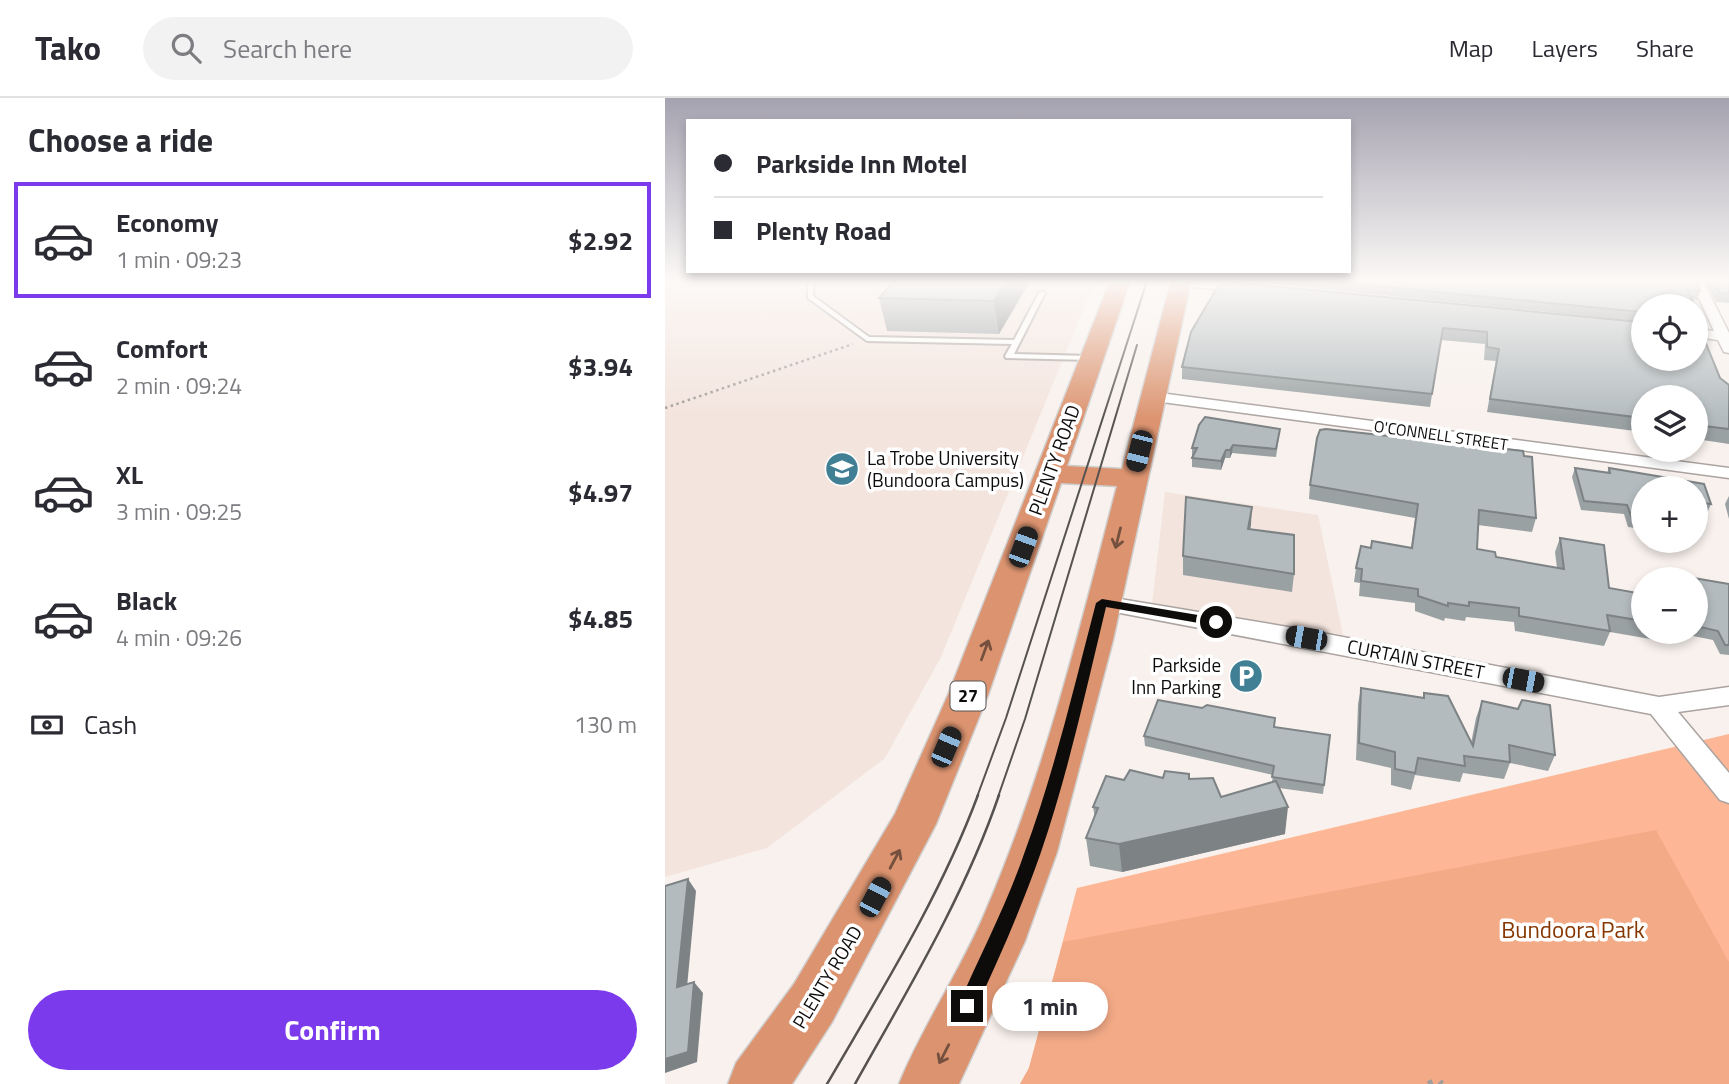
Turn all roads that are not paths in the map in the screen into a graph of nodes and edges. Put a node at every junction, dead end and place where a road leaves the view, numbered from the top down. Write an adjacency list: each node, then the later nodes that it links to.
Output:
1 (851, 327): 7 (lane)
2 (1024, 327): 7 (lane)
3 (1103, 327): 9 (highway, PLENTY ROAD / 27)
4 (1169, 327): 10 (highway)
5 (1708, 335): 6 (street)
6 (1726, 337): 8 (street)
7 (1016, 342): 9 (lane)
8 (1729, 349)
9 (1091, 358): 12 (highway, PLENTY ROAD / 27)
10 (1152, 397): 11 (street, O'CONNELL STREET); 13 (highway)
11 (1729, 473)
12 (1049, 474): 13 (highway); 18 (highway, PLENTY ROAD / 27, one-way to 12)
13 (1132, 478): 14 (highway, one-way to 14)
14 (1102, 603): 16 (street, CURTAIN STREET); 19 (highway, one-way to 19)
15 (1729, 696): 16 (street, CURTAIN STREET)
16 (1659, 706): 17 (street)
17 (1729, 792)
18 (758, 1084)
19 (928, 1084)

